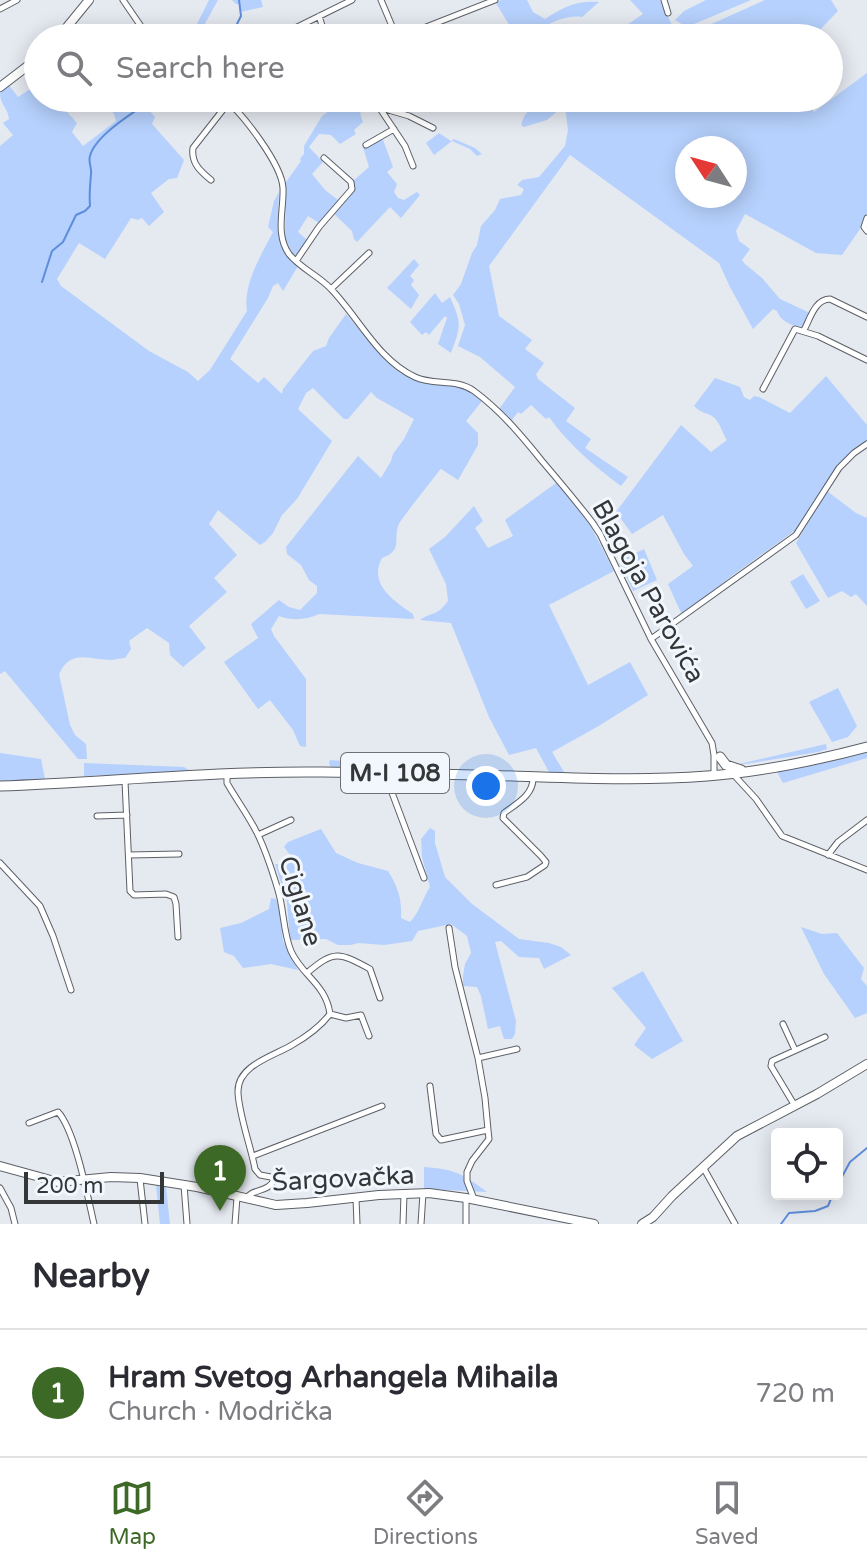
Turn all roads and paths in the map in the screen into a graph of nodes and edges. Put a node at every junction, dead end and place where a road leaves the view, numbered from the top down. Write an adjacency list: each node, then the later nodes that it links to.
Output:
1 (17, 0): 8 (street)
2 (89, 0): 11 (street)
3 (123, 0): 12 (street)
4 (352, 0): 10 (street)
5 (381, 0): 15 (street)
6 (495, 0): 16 (street)
7 (664, 0): 9 (street)
8 (0, 9)
9 (668, 13)
10 (319, 16): 13 (street); 14 (street)
11 (73, 24)
12 (139, 24)
13 (303, 24)
14 (322, 24)
15 (392, 24)
16 (434, 24)
17 (24, 69): 18 (street)
18 (0, 87)
19 (217, 112): 28 (street)
20 (237, 112): 32 (street, Blagoja Parovića)
21 (382, 112): 24 (street)
22 (391, 112): 23 (street)
23 (433, 128)
24 (394, 129): 25 (street); 27 (street)
25 (366, 145)
26 (324, 158): 32 (street)
27 (413, 166)
28 (211, 180)
29 (867, 218): 30 (street)
30 (867, 231)
31 (369, 253): 33 (street)
32 (296, 261): 33 (street, Blagoja Parovića)
33 (331, 289): 39 (street, Blagoja Parovića)
34 (867, 317): 35 (street)
35 (804, 330): 36 (street); 37 (street)
36 (867, 360)
37 (763, 389)
38 (867, 444): 39 (street)
39 (651, 639): 41 (street, Blagoja Parovića)
40 (867, 747): 42 (main road, M-I 108)
41 (717, 760): 42 (main road); 46 (street); 48 (main road)
42 (752, 770): 44 (main road, M-I 108)
43 (385, 773): 45 (main road, M-I 108); 47 (main road, M-I 108); 61 (street)
44 (732, 773): 46 (main road, M-I 108); 58 (street)
45 (227, 774): 49 (main road, M-I 108); 55 (street, Ciglane)
46 (717, 775): 48 (main road, M-I 108)
47 (533, 776): 48 (main road, M-I 108); 62 (street)
48 (691, 776)
49 (125, 780): 50 (main road, M-I 108); 51 (street)
50 (0, 786)
51 (127, 815): 52 (street); 57 (street)
52 (97, 816)
53 (291, 820): 55 (street)
54 (867, 820): 58 (street)
55 (258, 835): 65 (street, Ciglane)
56 (179, 854): 57 (street)
57 (129, 855): 64 (street)
58 (828, 855): 60 (street)
59 (0, 863): 66 (street)
60 (867, 870)
61 (424, 878)
62 (496, 885)
63 (449, 928): 74 (street)
64 (178, 937)
65 (307, 973): 67 (street); 68 (street, Ciglane)
66 (71, 990)
67 (380, 998)
68 (330, 1014): 70 (street); 81 (street)
69 (783, 1024): 73 (street)
70 (369, 1036)
71 (825, 1037): 73 (street)
72 (517, 1049): 74 (street)
73 (795, 1050): 78 (street)
74 (478, 1058): 80 (street)
75 (867, 1064): 78 (street)
76 (430, 1086): 80 (street)
77 (382, 1106): 81 (street)
78 (795, 1106): 83 (street)
79 (29, 1123): 85 (street)
80 (488, 1130): 92 (street)
81 (253, 1156): 90 (street)
82 (0, 1166): 85 (street, Šargovačka)
83 (703, 1167): 104 (street); 105 (street)
84 (140, 1178): 85 (street, Šargovačka); 86 (street, Šargovačka); 96 (street)
85 (84, 1180): 95 (street)
86 (184, 1185): 90 (street, Šargovačka); 97 (street)
87 (0, 1188): 94 (street)
88 (423, 1193): 89 (street, Šargovačka); 92 (street, Šargovačka); 101 (street)
89 (404, 1194): 91 (street, Šargovačka); 100 (street)
90 (242, 1198): 91 (street, Šargovačka); 98 (street)
91 (356, 1198): 99 (street)
92 (470, 1199): 93 (street, Šargovačka); 102 (street)
93 (569, 1221): 103 (street, Šargovačka)
94 (15, 1224)
95 (94, 1224)
96 (145, 1224)
97 (187, 1224)
98 (235, 1224)
99 (357, 1224)
100 (403, 1224)
101 (421, 1224)
102 (466, 1224)
103 (594, 1224)
104 (642, 1224)
105 (735, 1224)

